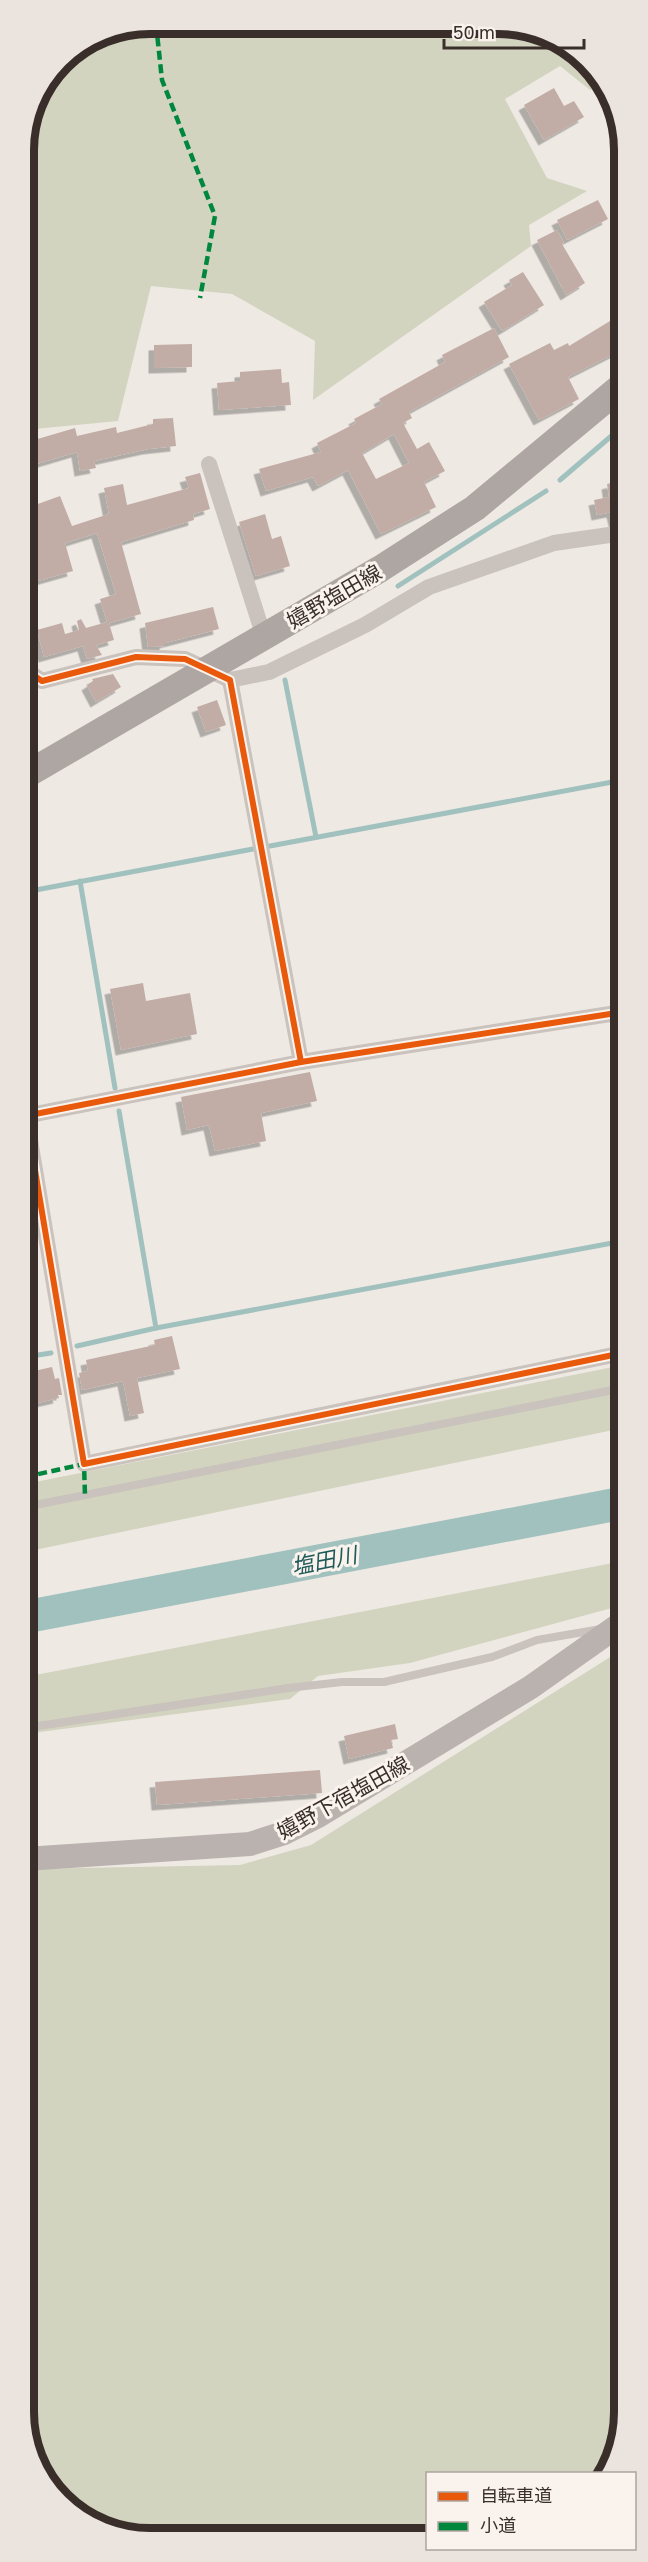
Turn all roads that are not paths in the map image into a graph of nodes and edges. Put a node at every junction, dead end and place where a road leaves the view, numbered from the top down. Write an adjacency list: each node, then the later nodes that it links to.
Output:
1 (614, 393): 4 (main road, 嬉野塩田線)
2 (209, 464): 4 (street)
3 (614, 534): 5 (street)
4 (264, 637): 5 (main road, 嬉野塩田線)
5 (220, 674): 6 (street); 7 (main road, 嬉野塩田線); 9 (street)
6 (35, 676)
7 (35, 770)
8 (614, 1013): 9 (street)
9 (301, 1062): 10 (street)
10 (35, 1114)
11 (35, 1172): 12 (street)
12 (613, 1355)
13 (613, 1390): 14 (lane)
14 (34, 1505)
15 (613, 1625): 17 (lane)
16 (613, 1629): 18 (main road, 嬉野下宿塩田線)
17 (34, 1727)
18 (34, 1858)

